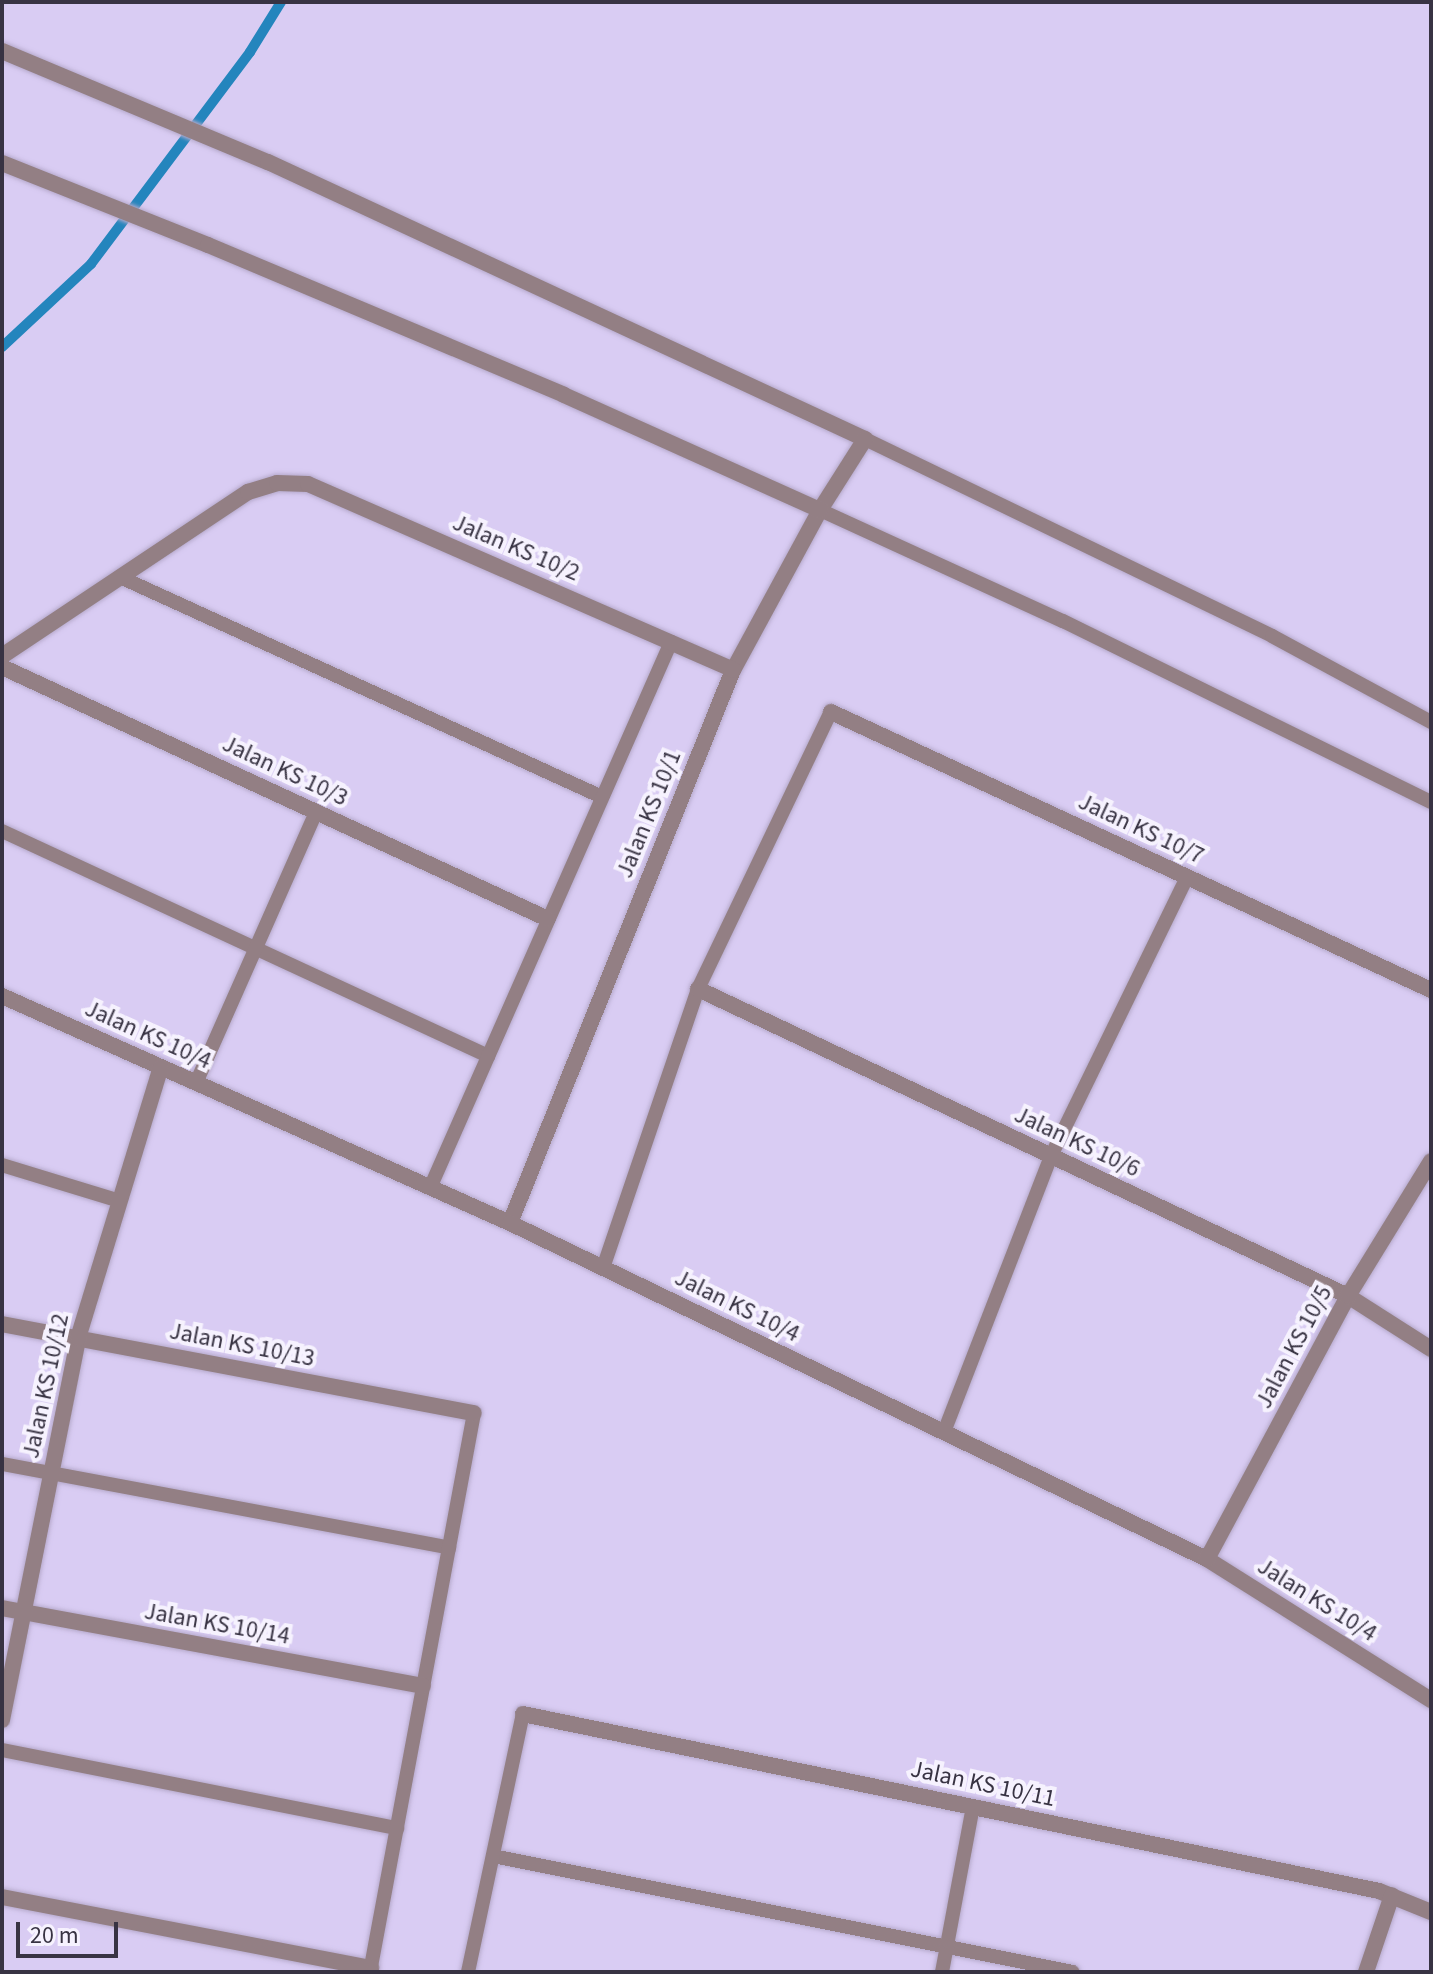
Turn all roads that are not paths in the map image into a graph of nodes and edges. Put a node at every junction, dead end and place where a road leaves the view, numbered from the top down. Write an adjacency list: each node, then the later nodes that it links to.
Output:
1 (2, 51): 3 (street)
2 (2, 163): 4 (street)
3 (865, 439): 4 (street, Jalan KS 10/1); 11 (lane)
4 (820, 510): 9 (street, Jalan KS 10/1); 13 (lane)
5 (120, 577): 6 (street, Jalan KS 10/2); 7 (street); 12 (lane)
6 (671, 642): 9 (street, Jalan KS 10/2); 12 (lane)
7 (2, 656)
8 (2, 667): 14 (street, Jalan KS 10/3)
9 (733, 670): 30 (street, Jalan KS 10/1)
10 (831, 712): 16 (street, Jalan KS 10/7); 19 (lane)
11 (1431, 722)
12 (602, 797): 17 (lane)
13 (1431, 802)
14 (316, 812): 17 (street, Jalan KS 10/3); 18 (lane)
15 (2, 831): 18 (lane)
16 (1187, 877): 20 (street, Jalan KS 10/7); 25 (lane)
17 (548, 919): 22 (lane)
18 (256, 948): 22 (lane); 24 (lane)
19 (698, 989): 25 (street, Jalan KS 10/6); 31 (lane)
20 (1431, 990)
21 (2, 996): 23 (street, Jalan KS 10/4)
22 (488, 1056): 28 (lane)
23 (161, 1067): 24 (street, Jalan KS 10/4); 29 (street, Jalan KS 10/12)
24 (196, 1083): 28 (street, Jalan KS 10/4)
25 (1051, 1156): 32 (street, Jalan KS 10/6); 37 (lane)
26 (1431, 1161): 32 (street, Jalan KS 10/5)
27 (2, 1165): 29 (lane)
28 (430, 1188): 30 (street, Jalan KS 10/4)
29 (120, 1201): 34 (street, Jalan KS 10/12)
30 (510, 1223): 31 (street, Jalan KS 10/4)
31 (603, 1268): 37 (street, Jalan KS 10/4)
32 (1348, 1296): 35 (street, Jalan KS 10/6); 41 (street, Jalan KS 10/5)
33 (2, 1324): 34 (street, Jalan KS 10/13)
34 (78, 1338): 36 (street, Jalan KS 10/13); 39 (street, Jalan KS 10/12)
35 (1431, 1349)
36 (474, 1413): 40 (lane)
37 (944, 1432): 41 (street, Jalan KS 10/4)
38 (2, 1464): 39 (lane)
39 (51, 1473): 40 (lane); 43 (street, Jalan KS 10/12)
40 (449, 1548): 44 (lane)
41 (1207, 1559): 45 (street, Jalan KS 10/4)
42 (2, 1608): 43 (street, Jalan KS 10/14)
43 (23, 1612): 44 (street, Jalan KS 10/14); 47 (street, Jalan KS 10/12)
44 (423, 1686): 50 (lane)
45 (1431, 1700)
46 (523, 1714): 49 (street, Jalan KS 10/11); 51 (lane)
47 (2, 1720)
48 (2, 1750): 50 (lane)
49 (973, 1807): 52 (street, Jalan KS 10/11); 55 (lane)
50 (397, 1828): 56 (lane)
51 (493, 1856): 55 (lane); 57 (lane)
52 (1392, 1895): 54 (street, Jalan KS 10/11); 60 (street)
53 (2, 1897): 56 (street)
54 (1431, 1912)
55 (947, 1947): 58 (lane); 59 (lane)
56 (370, 1970)
57 (468, 1972)
58 (942, 1972)
59 (1073, 1972)
60 (1366, 1972)

